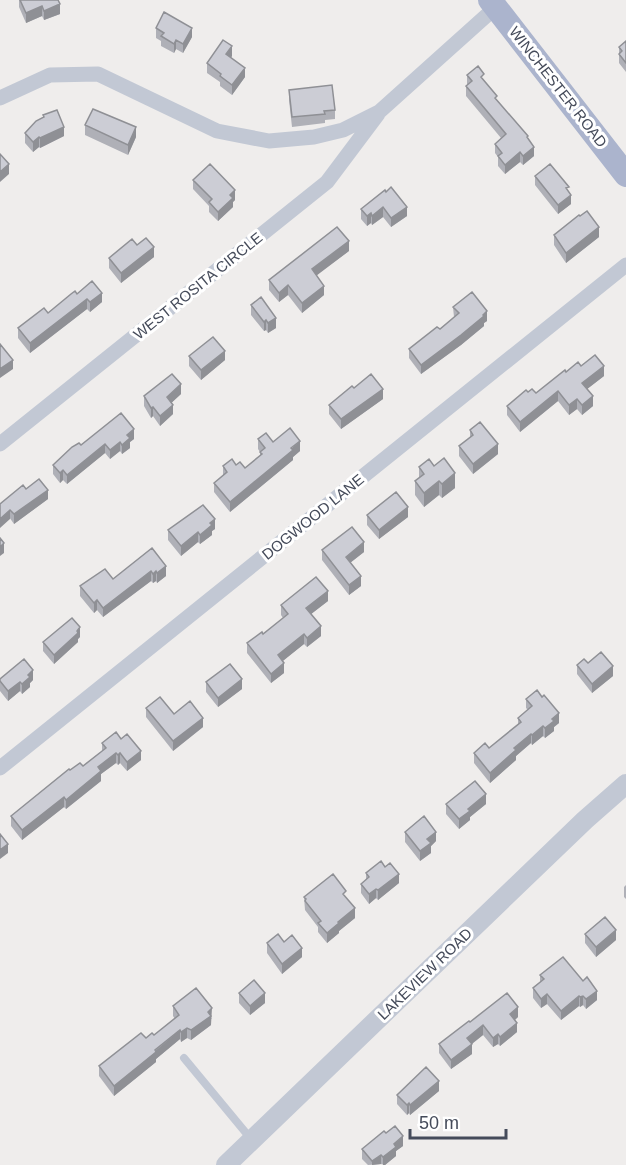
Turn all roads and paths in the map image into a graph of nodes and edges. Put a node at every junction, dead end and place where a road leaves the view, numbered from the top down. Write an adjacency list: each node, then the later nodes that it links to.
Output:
1 (493, 4): 3 (street); 4 (main road, WINCHESTER ROAD)
2 (0, 98): 3 (street)
3 (379, 112): 6 (street, WEST ROSITA CIRCLE)
4 (626, 175)
5 (626, 265): 7 (street, DOGWOOD LANE)
6 (0, 444)
7 (0, 768)
8 (626, 784): 10 (street, LAKEVIEW ROAD)
9 (184, 1058): 10 (lane)
10 (252, 1140): 11 (street, LAKEVIEW ROAD)
11 (226, 1165)

